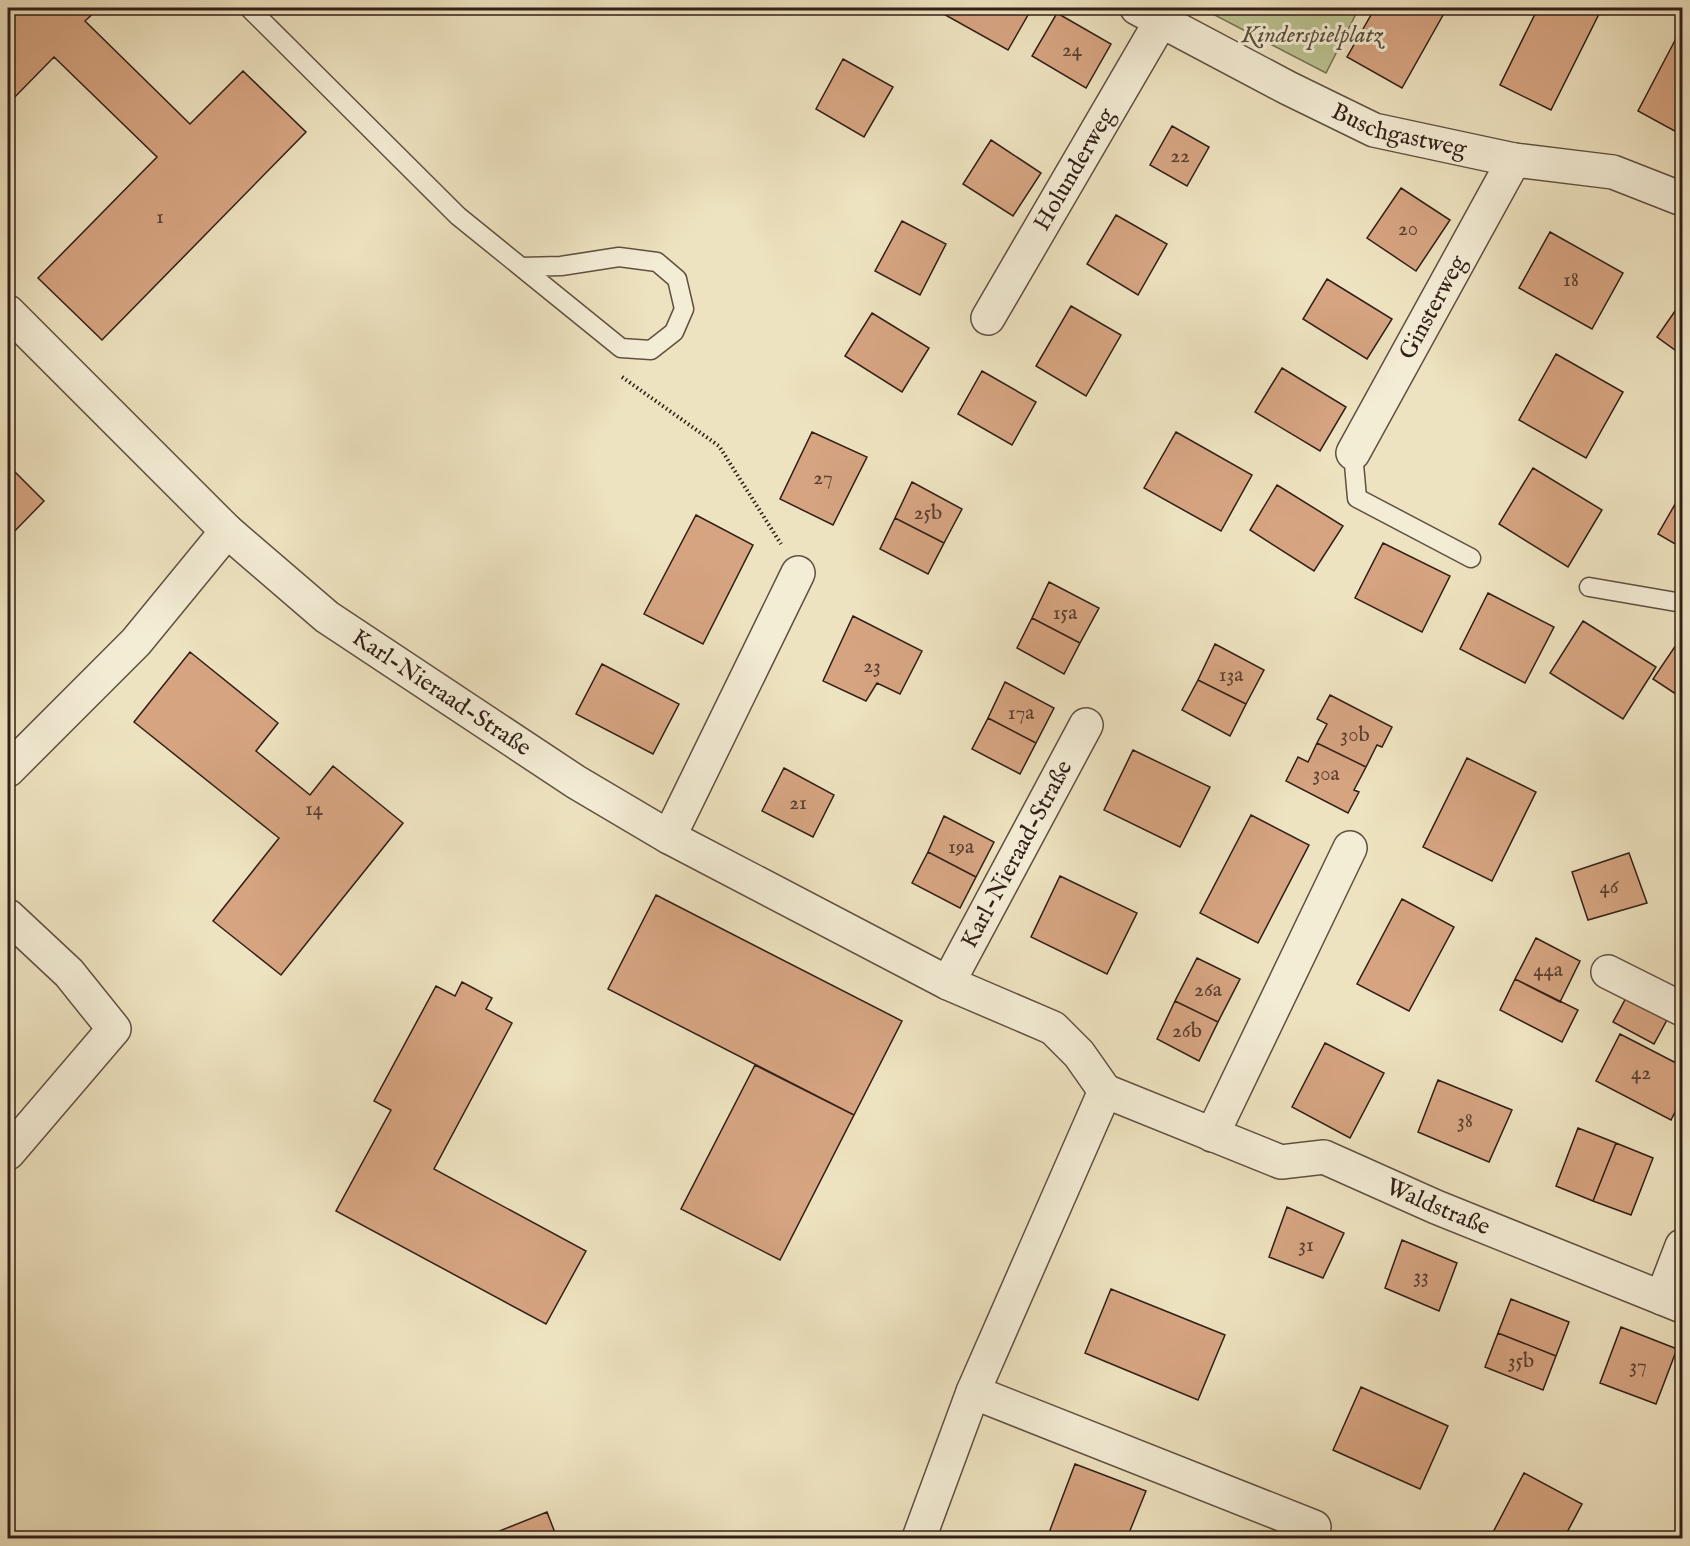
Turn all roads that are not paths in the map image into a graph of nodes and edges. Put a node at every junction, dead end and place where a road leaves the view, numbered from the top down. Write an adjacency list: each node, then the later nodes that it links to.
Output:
1 (249, 8): 5 (lane)
2 (1149, 14): 3 (street, Buschgastweg); 7 (street, Holunderweg)
3 (1514, 160): 4 (street, Buschgastweg); 8 (street, Ginsterweg)
4 (1683, 199)
5 (520, 267): 5 (lane)
6 (8, 312): 9 (street, Karl-Nieraad-Straße)
7 (988, 318)
8 (1353, 453): 10 (lane)
9 (227, 531): 15 (street); 16 (street, Karl-Nieraad-Straße)
10 (1471, 558)
11 (798, 573): 16 (street)
12 (1589, 587): 13 (lane)
13 (1683, 603)
14 (1086, 725): 20 (street, Karl-Nieraad-Straße)
15 (8, 770)
16 (669, 837): 20 (street, Karl-Nieraad-Straße)
17 (1350, 848): 23 (street)
18 (8, 916): 24 (street)
19 (1608, 972): 21 (street)
20 (948, 983): 22 (street, Karl-Nieraad-Straße)
21 (1683, 1009)
22 (1105, 1091): 23 (street, Waldstraße); 27 (street)
23 (1212, 1136): 26 (street, Waldstraße)
24 (8, 1153)
25 (1683, 1246): 26 (street, Waldstraße)
26 (1672, 1302)
27 (974, 1392): 28 (street); 29 (street)
28 (1314, 1527)
29 (919, 1539)

